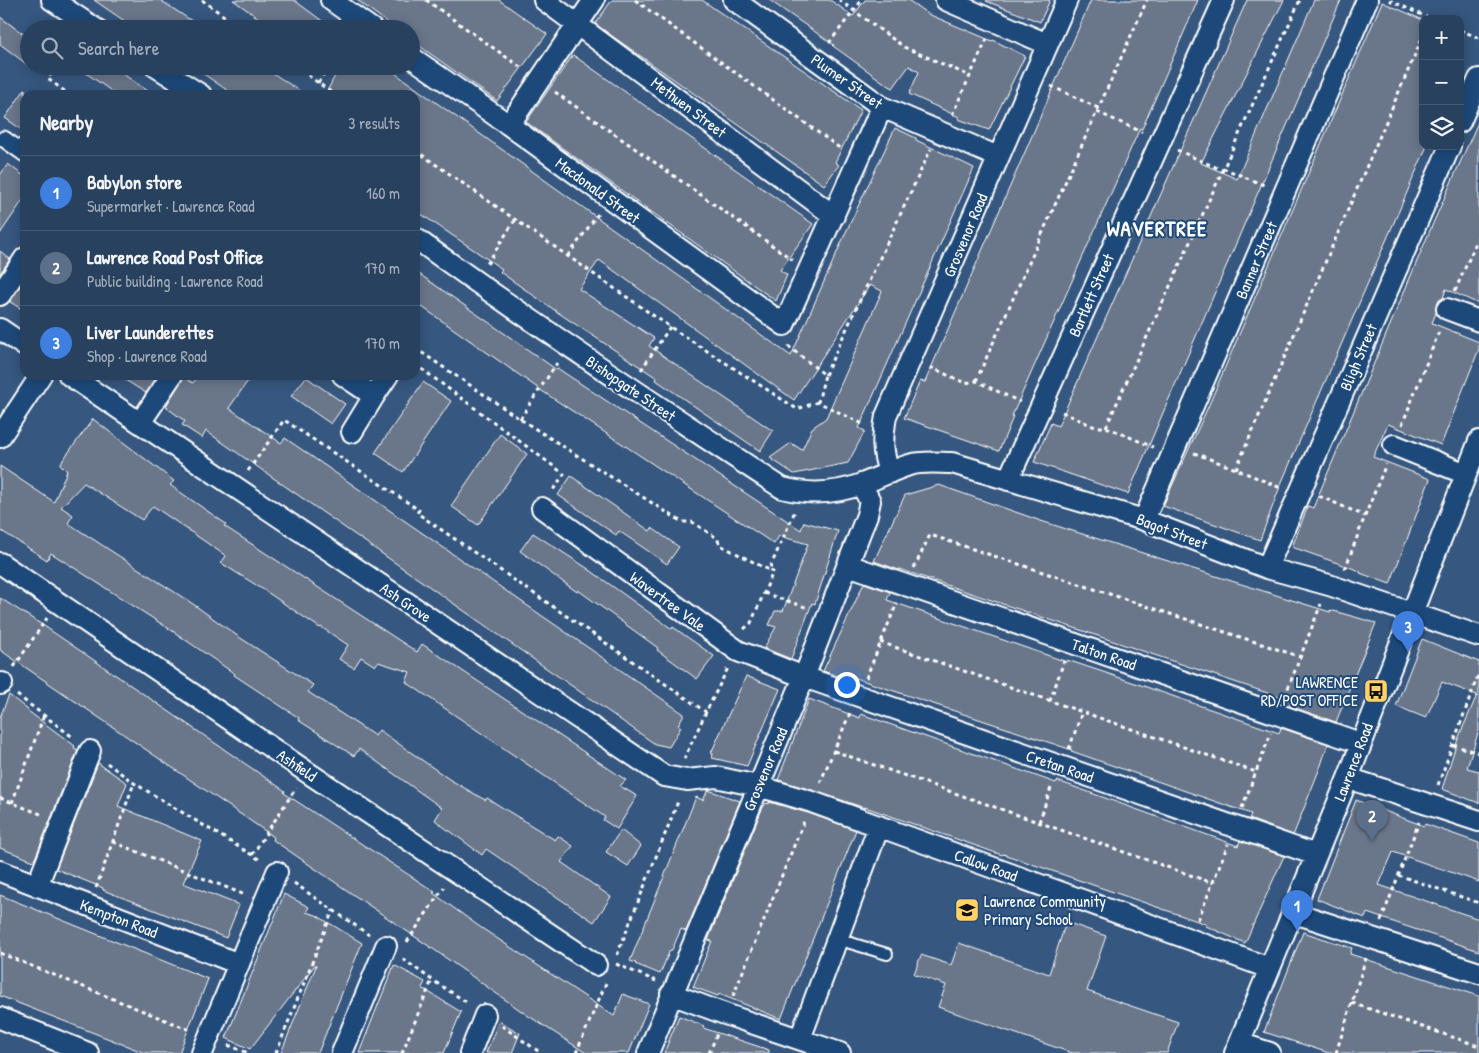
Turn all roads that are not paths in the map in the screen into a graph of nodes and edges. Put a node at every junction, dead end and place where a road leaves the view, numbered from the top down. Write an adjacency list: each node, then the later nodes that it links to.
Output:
1 (52, 0): 10 (street)
2 (331, 0): 11 (street)
3 (544, 0): 12 (street, Methuen Street)
4 (594, 0): 12 (street)
5 (734, 0): 18 (street, Plumer Street)
6 (946, 0): 13 (street)
7 (1067, 0): 13 (street, Grosvenor Road)
8 (1224, 0): 45 (street, Bartlett Street)
9 (1366, 0): 48 (street, Banner Street)
10 (82, 20)
11 (359, 20)
12 (578, 24): 20 (street); 25 (street, Methuen Street)
13 (1048, 44): 24 (street, Grosvenor Road)
14 (420, 62): 20 (street, Macdonald Street)
15 (169, 75): 17 (street)
16 (1479, 79): 19 (street)
17 (193, 90)
18 (882, 107): 24 (street, Plumer Street); 25 (street)
19 (1464, 113)
20 (509, 126): 25 (street, Macdonald Street)
21 (4, 139): 22 (street)
22 (20, 150)
23 (1448, 150): 51 (street, Bligh Street)
24 (998, 157): 44 (street, Grosvenor Road)
25 (834, 216)
26 (420, 242): 46 (street, Bishopgate Street)
27 (20, 265): 28 (street)
28 (0, 295)
29 (1448, 309): 30 (street)
30 (1479, 321)
31 (0, 329): 32 (street)
32 (20, 343)
33 (38, 380): 41 (street)
34 (76, 380): 39 (street, Ash Grove)
35 (169, 380): 39 (street)
36 (350, 380): 38 (street)
37 (385, 380): 38 (street)
38 (374, 396): 40 (street)
39 (140, 423): 58 (street, Ash Grove)
40 (352, 432)
41 (0, 437)
42 (1394, 445): 43 (street)
43 (1474, 458): 52 (street, Lawrence Road)
44 (889, 473): 45 (street, Bagot Street); 46 (street, Bagot Street)
45 (1008, 480): 48 (street, Bagot Street)
46 (862, 484): 50 (street, Grosvenor Road)
47 (542, 508): 54 (street, Wavertree Vale)
48 (1144, 520): 51 (street, Bagot Street)
49 (0, 563): 71 (street, Ashfield)
50 (848, 565): 54 (street, Grosvenor Road); 55 (street, Talton Road)
51 (1267, 568): 52 (street, Bagot Street)
52 (1411, 613): 53 (street, Bagot Street); 55 (street, Lawrence Road)
53 (1479, 636)
54 (804, 677): 58 (street, Grosvenor Road); 61 (street, Cretan Road)
55 (1360, 744): 57 (street, Lawrence Road)
56 (90, 751): 64 (street)
57 (1348, 778): 59 (street); 61 (street, Lawrence Road)
58 (758, 786): 60 (street, Callow Road); 73 (street, Grosvenor Road)
59 (1479, 821)
60 (879, 826): 66 (street); 70 (street, Callow Road)
61 (1316, 855): 65 (street, Lawrence Road)
62 (0, 872): 64 (street, Kempton Road)
63 (277, 872): 69 (street)
64 (37, 886): 69 (street, Kempton Road)
65 (1292, 912): 70 (street, Lawrence Road); 72 (street)
66 (838, 939): 68 (lane); 76 (street)
67 (394, 947): 80 (street)
68 (886, 954)
69 (239, 964): 77 (street)
70 (1270, 968): 78 (street, Lawrence Road)
71 (602, 970)
72 (1479, 973)
73 (673, 991): 76 (street); 82 (street, Grosvenor Road)
74 (485, 1015): 81 (street)
75 (0, 1018): 79 (street)
76 (800, 1039): 83 (street)
77 (206, 1045)
78 (1237, 1048): 84 (street)
79 (88, 1053)
80 (342, 1053)
81 (470, 1053)
82 (648, 1053)
83 (840, 1053)
84 (1270, 1053)

